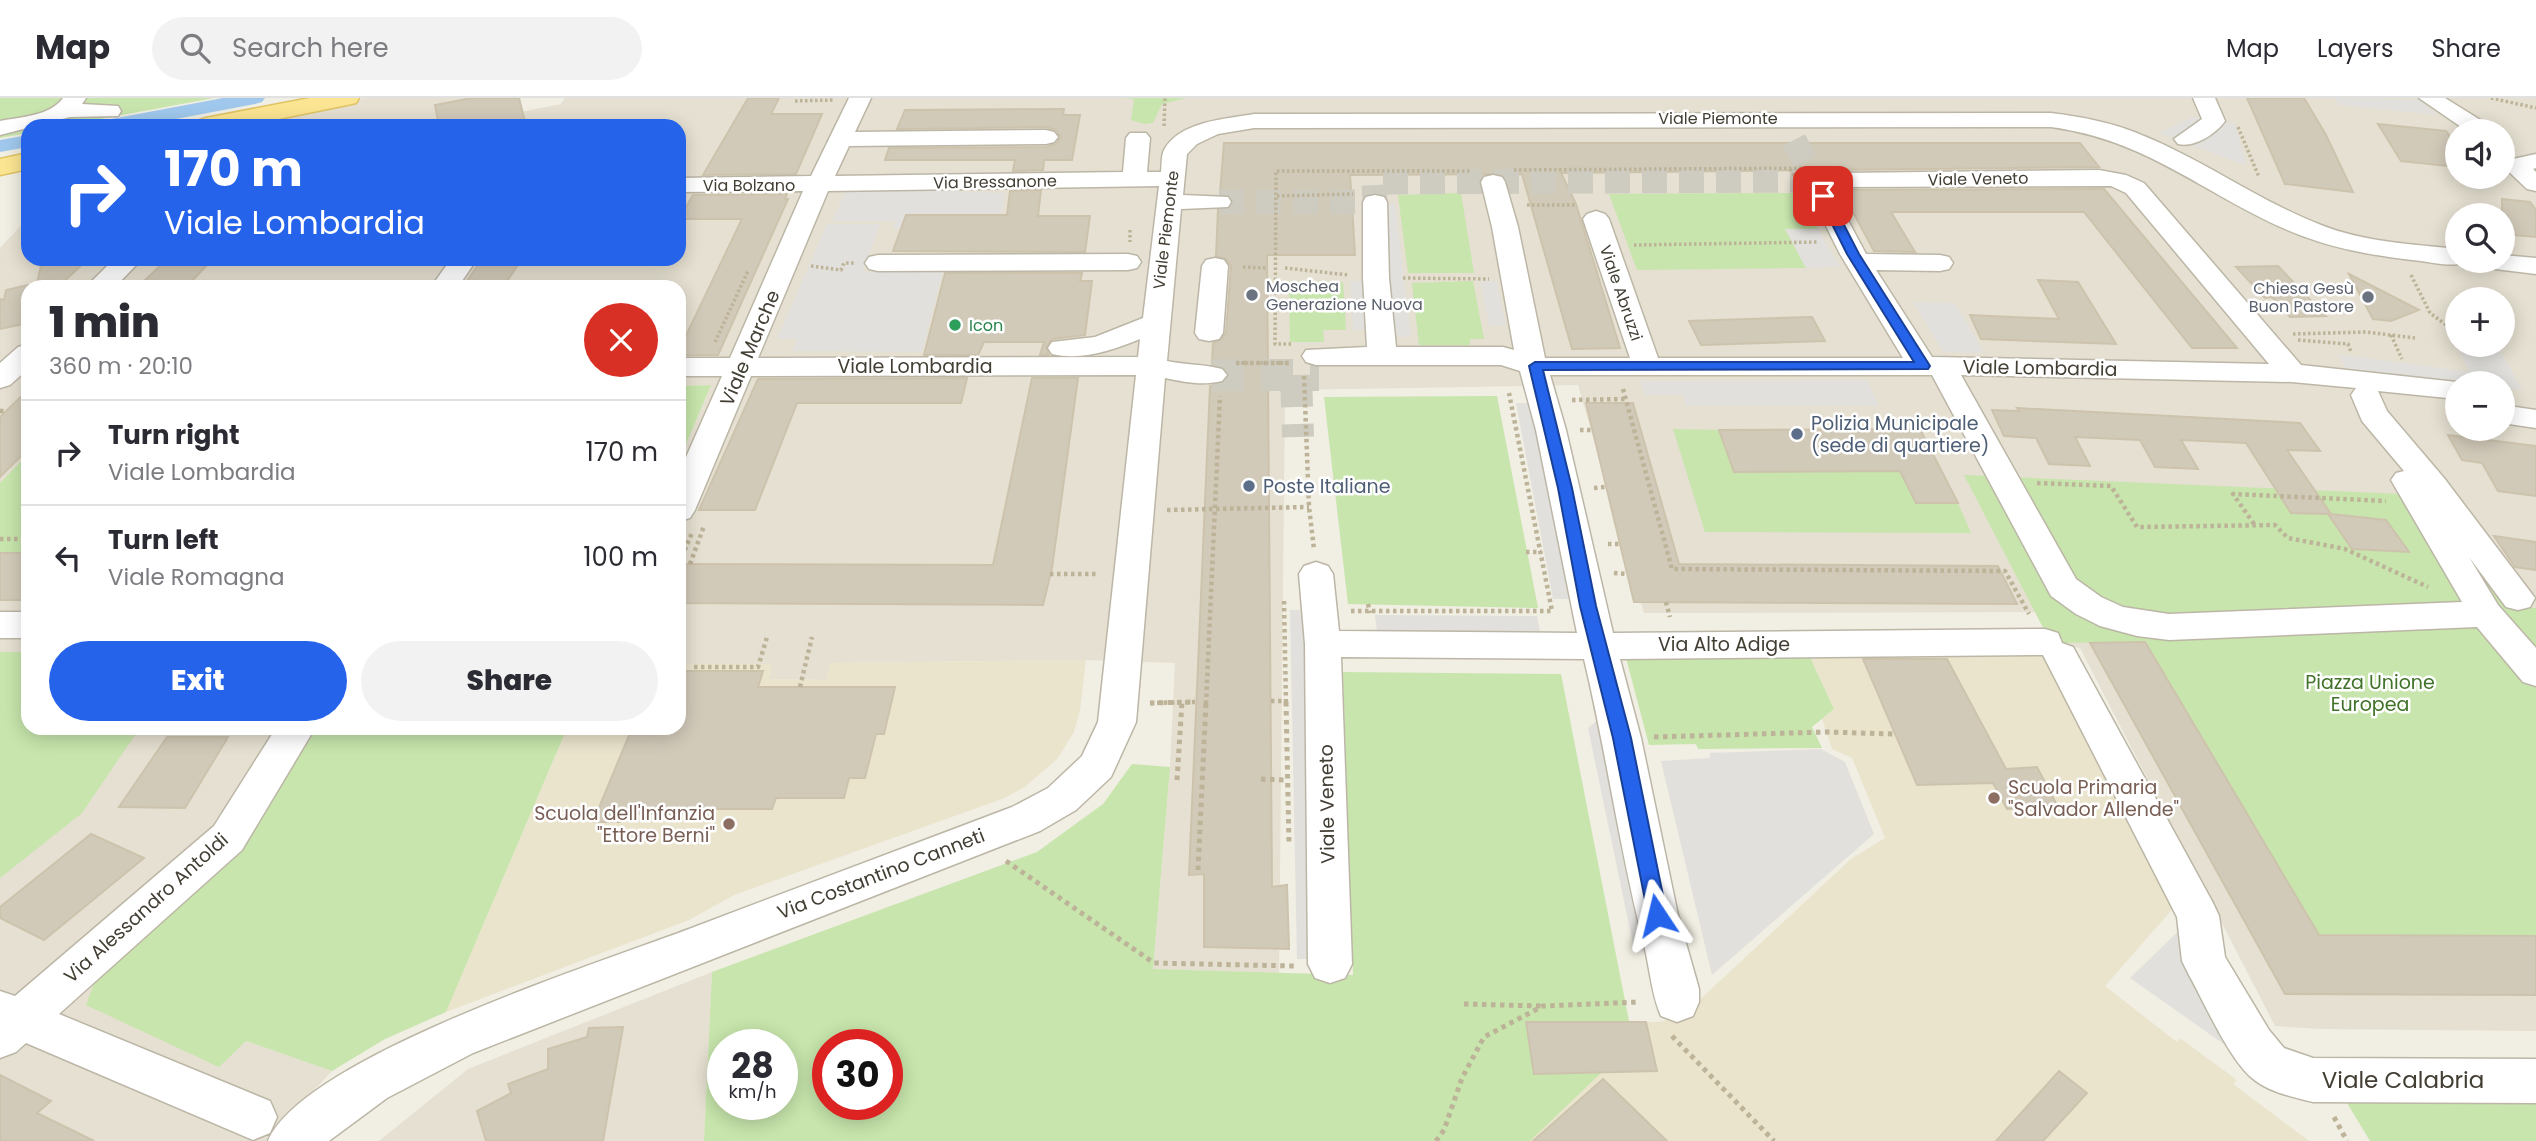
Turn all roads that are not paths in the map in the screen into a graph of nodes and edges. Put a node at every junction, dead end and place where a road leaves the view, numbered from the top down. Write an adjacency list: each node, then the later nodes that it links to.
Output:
1 (347, 98): 10 (main road)
2 (2204, 98): 18 (street)
3 (2430, 98): 11 (street)
4 (860, 99): 17 (street, Viale Marche)
5 (71, 104): 6 (street); 8 (street)
6 (116, 107): 9 (street)
7 (1777, 108): 19 (street); 30 (street, Viale Piemonte); 35 (street, Viale Piemonte)
8 (40, 119)
9 (100, 119)
10 (241, 119)
11 (2463, 119)
12 (21, 123): 13 (street)
13 (0, 128)
14 (1046, 137): 15 (street)
15 (883, 138): 17 (street); 26 (street)
16 (1138, 138): 30 (street)
17 (841, 139): 28 (street, Viale Marche)
18 (2186, 139)
19 (1794, 140)
20 (2515, 154): 23 (street)
21 (21, 162): 22 (main road)
22 (0, 167)
23 (2534, 169)
24 (2174, 172): 27 (street, Viale Veneto)
25 (1492, 174): 49 (street)
26 (870, 177)
27 (2117, 180): 34 (street, Viale Veneto); 54 (street)
28 (819, 185): 29 (street, Via Bolzano); 30 (street, Via Bressanone); 52 (street, Viale Marche)
29 (686, 186)
30 (1157, 186): 32 (street, Via Bressanone); 44 (street, Viale Piemonte)
31 (1369, 198): 47 (street)
32 (1219, 202)
33 (1596, 219): 53 (street, Viale Abruzzi)
34 (1853, 252): 38 (street); 50 (street)
35 (2445, 255)
36 (1128, 262): 37 (street)
37 (878, 263)
38 (1940, 263)
39 (2515, 264): 42 (street)
40 (122, 266): 43 (street)
41 (1215, 266): 48 (street, Viale Lombardia)
42 (2536, 267)
43 (106, 280)
44 (1156, 323): 45 (street); 48 (street, Viale Piemonte)
45 (914, 348)
46 (21, 354): 55 (street)
47 (1382, 355): 49 (street, Viale Lombardia); 49 (street, Viale Lombardia)
48 (1152, 366): 52 (street, Viale Lombardia); 80 (street, Via Costantino Canneti)
49 (1535, 366): 53 (street, Viale Lombardia); 71 (street)
50 (1933, 366): 53 (street, Viale Lombardia); 54 (street, Viale Lombardia); 69 (street)
51 (686, 367): 52 (street, Viale Lombardia)
52 (742, 367): 64 (street, Viale Marche)
53 (1647, 367)
54 (2292, 373): 56 (street, Viale Lombardia); 57 (street, Viale Lombardia)
55 (0, 379)
56 (2445, 389)
57 (2366, 395): 60 (street, Viale Lombardia); 66 (street)
58 (2515, 398): 59 (street)
59 (2536, 400)
60 (2445, 405)
61 (2515, 416): 62 (street)
62 (2536, 419)
63 (2414, 491): 69 (street)
64 (686, 494)
65 (1316, 574): 70 (street, Viale Veneto)
66 (2518, 598)
67 (0, 625): 68 (street)
68 (21, 625)
69 (2510, 629): 72 (street)
70 (1323, 644): 71 (street, Via Alto Adige); 75 (street, Viale Veneto)
71 (1598, 645): 74 (street, Via Alto Adige); 76 (street)
72 (2536, 672)
73 (292, 735): 77 (street, Via Alessandro Antoldi)
74 (2204, 961): 78 (street, Viale Calabria)
75 (1330, 964)
76 (1674, 1007)
77 (6, 1022): 79 (street)
78 (2536, 1081)
79 (253, 1117)
80 (292, 1141)

